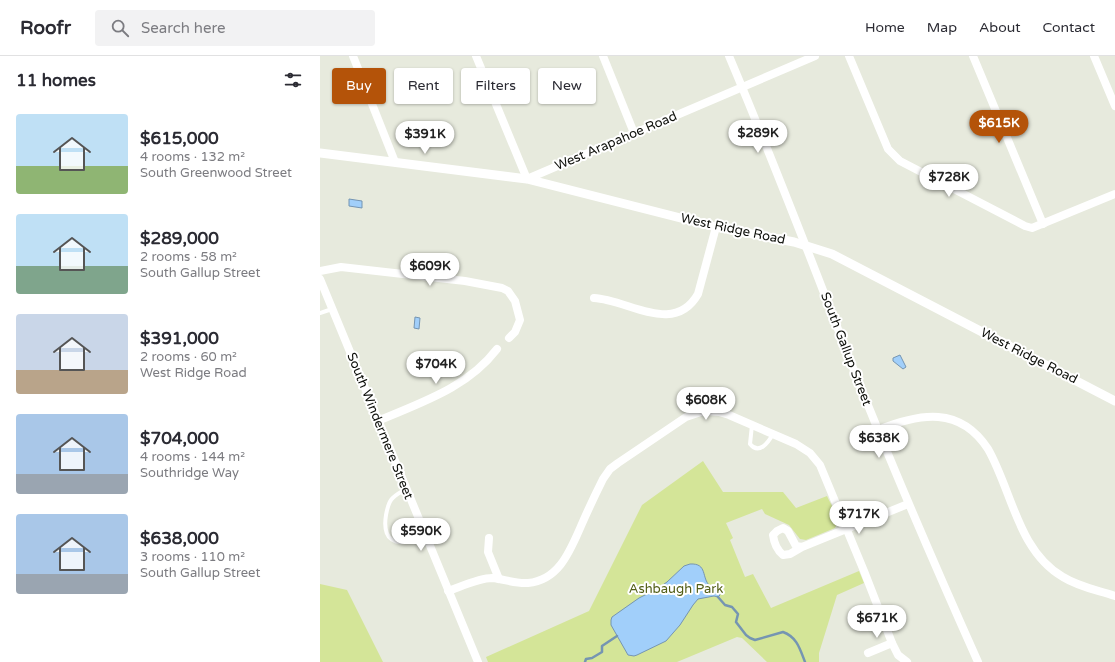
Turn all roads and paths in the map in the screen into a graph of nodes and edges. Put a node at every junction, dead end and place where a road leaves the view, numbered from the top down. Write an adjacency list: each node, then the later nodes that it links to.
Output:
1 (353, 56): 13 (street)
2 (476, 56): 14 (street)
3 (603, 56): 11 (street)
4 (728, 56): 9 (street, South Gallup Street)
5 (815, 56): 9 (street, West Arapahoe Road)
6 (849, 56): 16 (street)
7 (973, 56): 16 (street)
8 (1094, 56): 10 (street)
9 (742, 87): 11 (street, West Arapahoe Road); 18 (street, South Gallup Street)
10 (1115, 106)
11 (634, 133): 14 (street, West Arapahoe Road)
12 (320, 153): 13 (street, West Ridge Road)
13 (395, 162): 14 (street, West Ridge Road)
14 (527, 178): 17 (street, West Ridge Road)
15 (1115, 194): 16 (street)
16 (1043, 224)
17 (716, 227): 18 (street, West Ridge Road); 21 (street)
18 (806, 245): 26 (street, West Ridge Road); 29 (street, South Gallup Street)
19 (320, 271): 24 (street)
20 (320, 279): 22 (street, South Windermere Street)
21 (594, 298)
22 (333, 309): 23 (lane); 27 (street, South Windermere Street)
23 (320, 313)
24 (509, 338)
25 (497, 349): 27 (street)
26 (1115, 401)
27 (378, 421): 31 (street, South Windermere Street)
28 (752, 425): 30 (street); 30 (lane); 37 (street)
29 (878, 430): 32 (street, South Gallup Street); 39 (street)
30 (773, 434): 33 (street)
31 (406, 489): 34 (street, South Windermere Street); 34 (lane)
32 (908, 504): 33 (street); 44 (street, South Gallup Street)
33 (847, 530): 36 (street); 40 (street)
34 (425, 535): 38 (street, South Windermere Street)
35 (489, 538): 37 (street)
36 (802, 547)
37 (499, 579): 38 (street)
38 (448, 591): 42 (street, South Windermere Street)
39 (1115, 596)
40 (892, 643): 41 (street); 43 (street)
41 (868, 653)
42 (478, 662)
43 (907, 662)
44 (978, 662)

